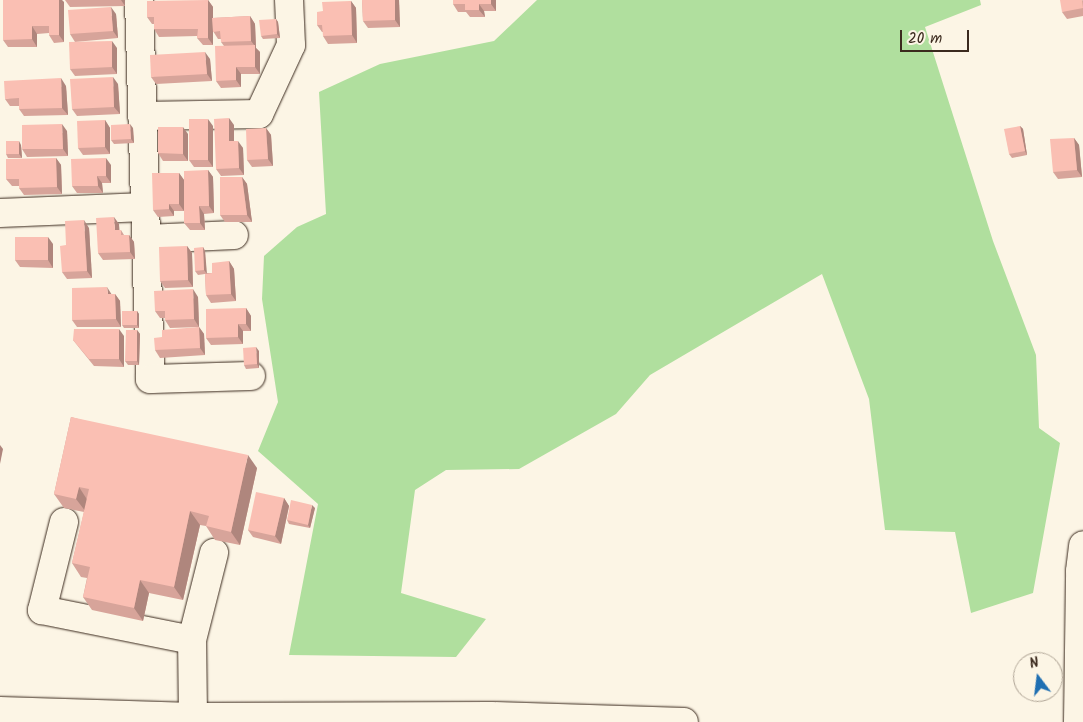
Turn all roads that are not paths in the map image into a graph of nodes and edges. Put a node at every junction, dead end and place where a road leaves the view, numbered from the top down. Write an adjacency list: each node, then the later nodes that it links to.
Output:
1 (139, 0): 3 (main road)
2 (289, 0): 3 (main road)
3 (142, 116): 4 (main road)
4 (145, 207): 5 (main road); 7 (main road)
5 (0, 213)
6 (234, 234): 7 (main road)
7 (147, 239): 8 (main road)
8 (251, 376)
9 (64, 522): 13 (main road)
10 (1083, 545): 12 (main road)
11 (214, 553): 13 (main road)
12 (1082, 615): 17 (main road)
13 (192, 640): 15 (main road)
14 (0, 711): 15 (main road)
15 (193, 717): 16 (main road)
16 (684, 722)
17 (1078, 722)

